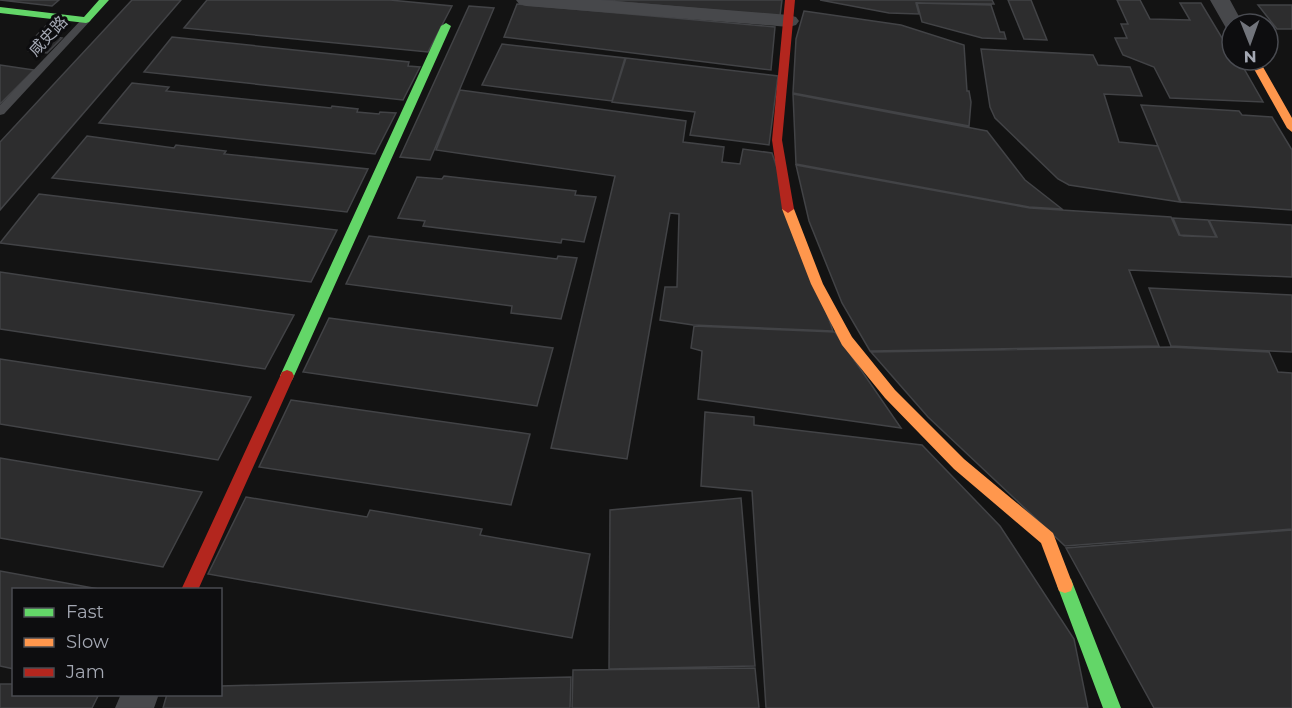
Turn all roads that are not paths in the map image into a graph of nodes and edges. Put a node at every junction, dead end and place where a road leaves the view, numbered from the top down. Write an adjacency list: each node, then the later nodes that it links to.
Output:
1 (105, 0): 5 (street)
2 (525, 0): 6 (street)
3 (790, 0): 6 (street)
4 (0, 10): 5 (street, 咸史路)
5 (86, 20): 9 (lane, 咸史路)
6 (789, 21): 12 (street)
7 (446, 26): 11 (street)
8 (1261, 72): 10 (street)
9 (0, 111)
10 (1292, 128)
11 (190, 588)
12 (1112, 708)

